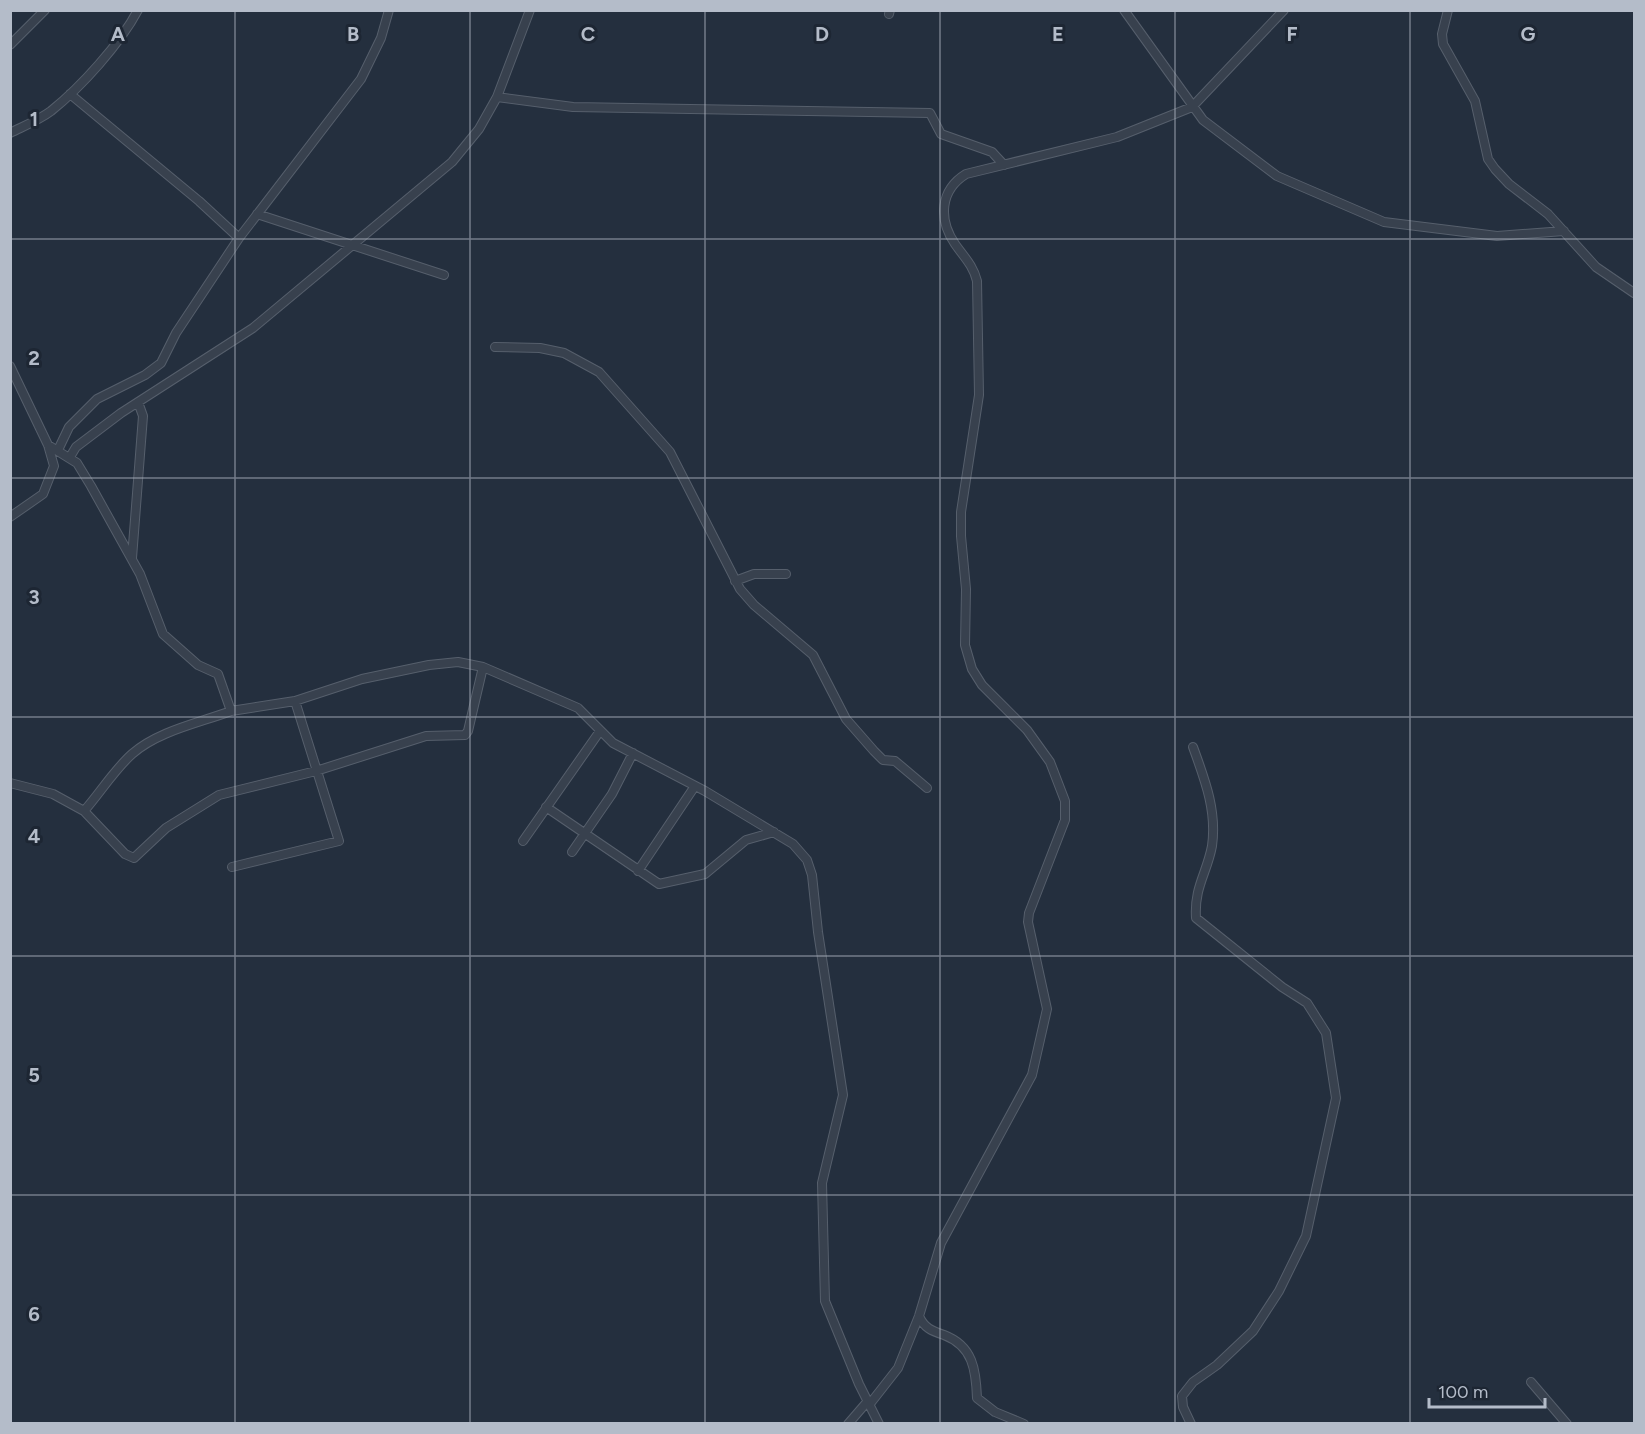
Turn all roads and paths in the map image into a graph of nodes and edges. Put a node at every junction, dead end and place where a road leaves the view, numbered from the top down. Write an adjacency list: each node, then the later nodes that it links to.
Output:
1 (45, 10): 8 (street)
2 (138, 10): 9 (street)
3 (389, 10): 14 (street)
4 (530, 10): 10 (street)
5 (1124, 10): 11 (street)
6 (1284, 10): 11 (street)
7 (1448, 10): 15 (street)
8 (10, 45)
9 (70, 94): 12 (street); 16 (street)
10 (497, 97): 13 (street); 17 (street)
11 (1192, 107): 13 (street); 15 (street)
12 (10, 134)
13 (1004, 165): 50 (street)
14 (257, 214): 16 (street); 17 (street)
15 (1564, 231): 19 (street)
16 (239, 238): 24 (street)
17 (350, 246): 18 (street); 22 (street)
18 (444, 276)
19 (1635, 292)
20 (495, 347): 31 (street)
21 (10, 366): 23 (street)
22 (138, 402): 25 (street); 29 (street)
23 (48, 445): 24 (street); 27 (street)
24 (58, 450): 25 (street)
25 (70, 457): 29 (street)
26 (10, 507): 27 (street)
27 (24, 508): 28 (street)
28 (10, 517)
29 (132, 558): 34 (street)
30 (786, 574): 31 (street)
31 (735, 580): 41 (street)
32 (483, 667): 33 (street); 35 (street); 38 (street)
33 (295, 701): 34 (street); 38 (street)
34 (231, 711): 43 (street)
35 (600, 731): 37 (street); 42 (street)
36 (1193, 747): 57 (street)
37 (633, 753): 40 (street); 45 (street)
38 (316, 771): 43 (street); 48 (street)
39 (10, 783): 43 (street)
40 (695, 786): 44 (street); 49 (street)
41 (927, 788)
42 (546, 807): 45 (street); 46 (street)
43 (84, 811)
44 (774, 832): 49 (street); 52 (street)
45 (585, 836): 47 (street); 49 (street)
46 (523, 841)
47 (572, 852)
48 (232, 867)
49 (638, 871)
50 (919, 1316): 52 (street); 53 (street)
51 (1531, 1382): 58 (street)
52 (868, 1403): 54 (street); 55 (street)
53 (1011, 1422): 56 (street)
54 (848, 1424)
55 (879, 1424)
56 (1024, 1424)
57 (1191, 1424)
58 (1567, 1424)

